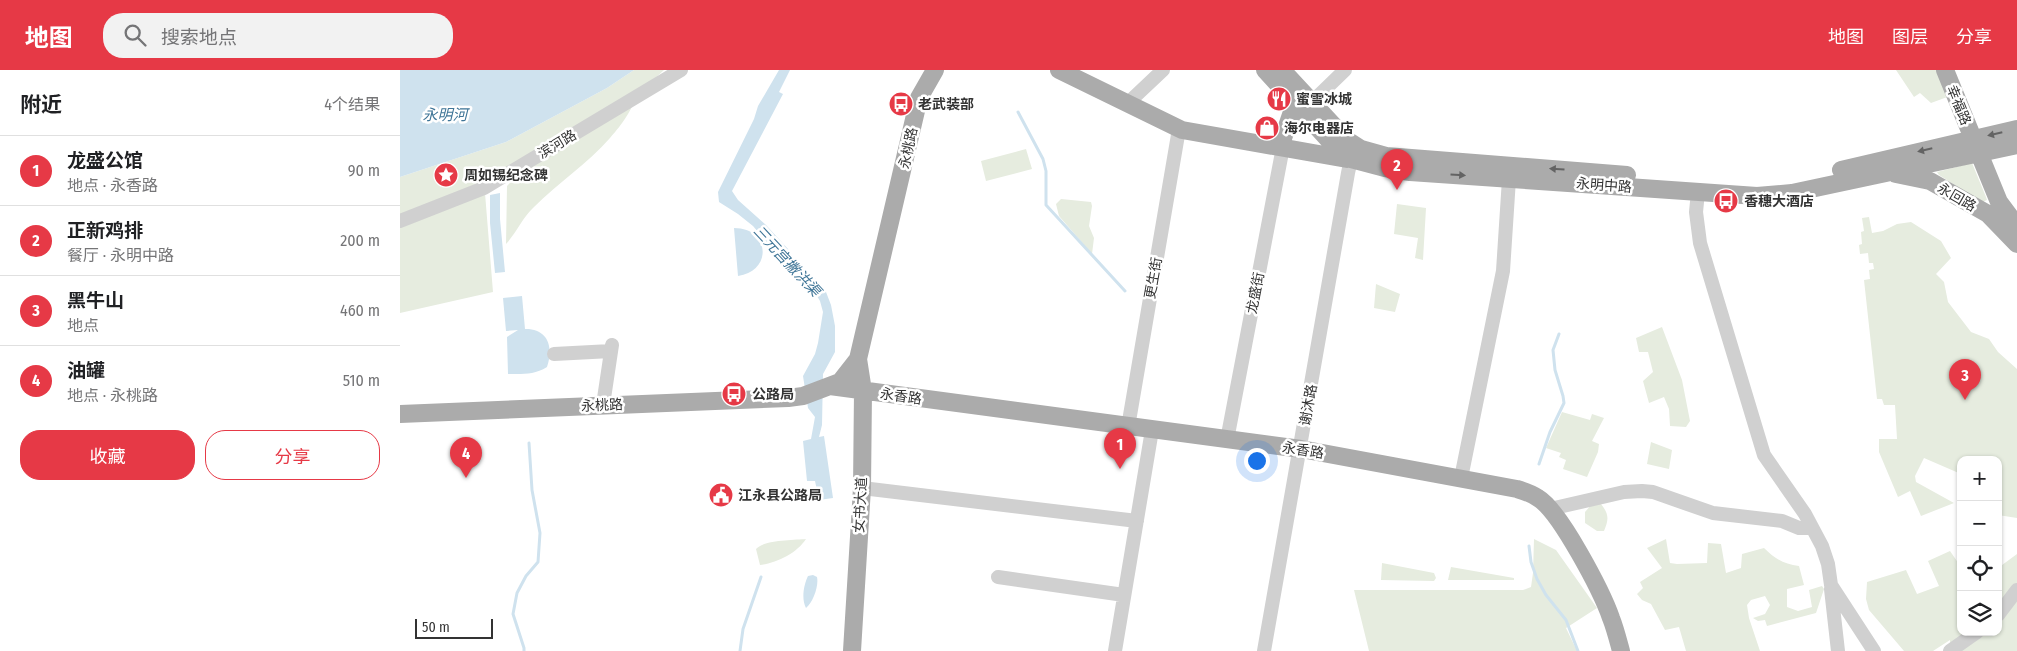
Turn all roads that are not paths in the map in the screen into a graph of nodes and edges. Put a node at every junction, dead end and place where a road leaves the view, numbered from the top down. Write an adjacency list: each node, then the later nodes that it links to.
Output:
1 (682, 70): 23 (street, 滨河路)
2 (935, 70): 26 (main road, 永桃路)
3 (1059, 70): 10 (main road)
4 (1163, 70): 10 (street)
5 (1265, 70): 9 (main road, 永明中路)
6 (1282, 70): 9 (main road, 永明中路)
7 (1345, 70): 9 (street)
8 (1945, 70): 16 (main road, 幸福路)
9 (1303, 102): 13 (main road, 永明中路); 15 (main road)
10 (1128, 103): 11 (main road)
11 (1179, 129): 15 (main road); 31 (street, 更生街)
12 (2017, 129): 16 (main road, one-way to 16)
13 (1324, 143): 15 (main road); 17 (main road); 18 (main road, 永明中路); 21 (street)
14 (2017, 145): 16 (main road)
15 (1282, 147): 33 (street, 龙盛街)
16 (1974, 149): 17 (main road, 永明中路, one-way to 17); 19 (main road, 永明中路); 24 (main road, 幸福路)
17 (1383, 159): 18 (main road, 永明中路); 20 (main road, 永明中路, one-way to 20); 21 (street)
18 (1351, 160): 21 (street, 谢沐路)
19 (1886, 172): 22 (main road, 永明中路); 24 (main road, 永回路)
20 (1509, 179): 22 (main road, 永明中路); 35 (street)
21 (1346, 185): 34 (street, 谢沐路)
22 (1698, 192): 39 (street)
23 (400, 221)
24 (2014, 235)
25 (554, 354): 29 (street)
26 (854, 366): 27 (main road); 28 (main road, 女书大道)
27 (830, 386): 28 (main road, 永香路); 29 (main road, 永桃路)
28 (863, 391): 31 (main road, 永香路); 36 (main road, 女书大道)
29 (603, 405): 30 (main road, 永桃路)
30 (400, 414)
31 (1128, 427): 32 (main road, 永香路)
32 (1152, 430): 33 (main road, 永香路); 38 (street)
33 (1227, 440): 34 (main road, 永香路)
34 (1301, 449): 35 (main road, 永香路); 48 (street, 谢沐路)
35 (1461, 478): 37 (main road, 永香路)
36 (862, 488): 38 (street); 46 (main road, 女书大道)
37 (1550, 509): 39 (street); 49 (main road, 永香路)
38 (1137, 520): 43 (street)
39 (1811, 528): 41 (street)
40 (998, 577): 43 (street)
41 (1831, 585): 50 (street); 51 (street)
42 (2017, 590): 44 (street)
43 (1124, 595): 47 (street)
44 (2002, 609)
45 (1971, 636): 52 (street)
46 (852, 651)
47 (1115, 651)
48 (1264, 651)
49 (1621, 651)
50 (1838, 651)
51 (1874, 651)
52 (1950, 651)

